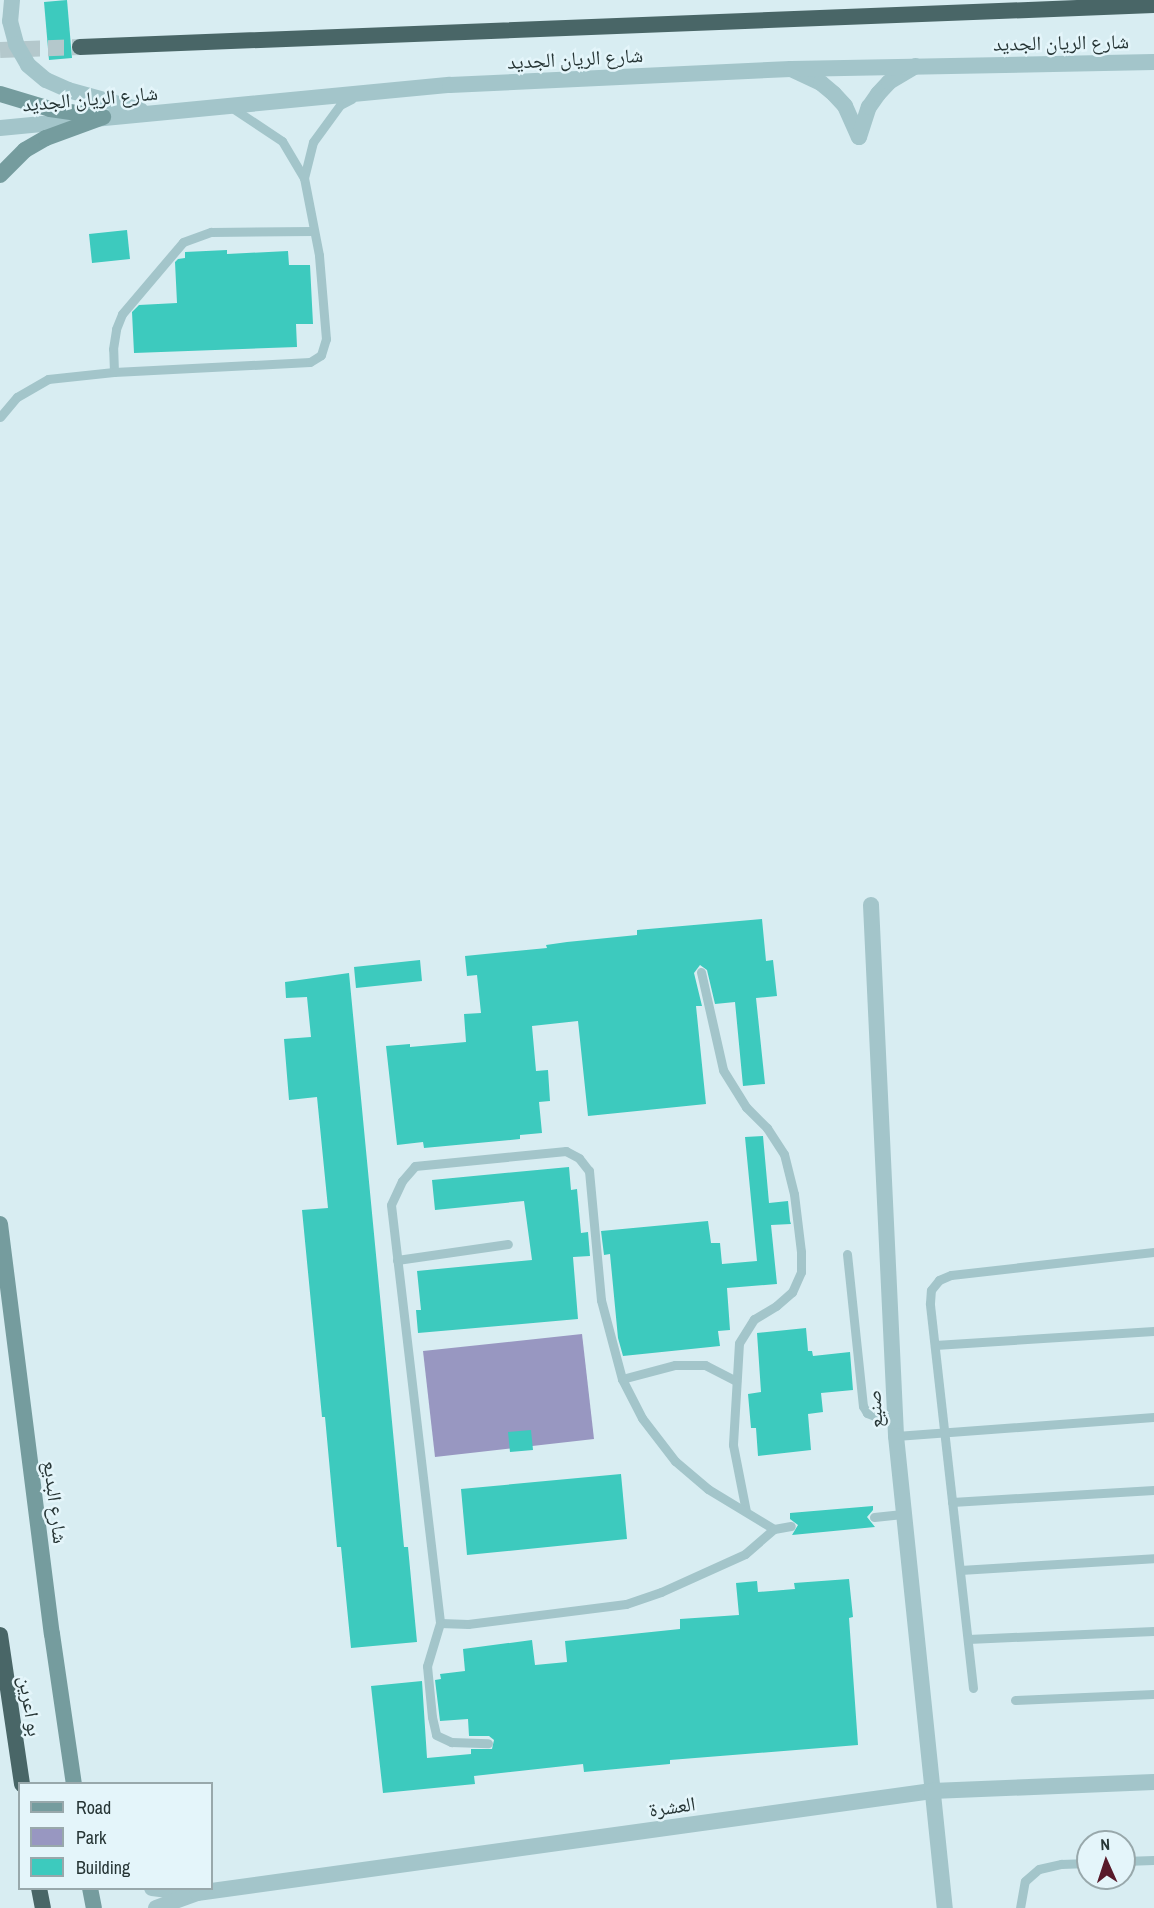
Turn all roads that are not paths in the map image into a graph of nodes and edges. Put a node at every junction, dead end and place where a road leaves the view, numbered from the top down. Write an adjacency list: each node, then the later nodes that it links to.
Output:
1 (12, 0): 10 (street)
2 (1154, 5): 3 (highway, شارع الريان الجديد)
3 (80, 47)
4 (1154, 62): 5 (street, شارع الريان الجديد)
5 (916, 66): 6 (street, شارع الريان الجديد); 6 (street)
6 (791, 69): 7 (street, شارع الريان الجديد)
7 (362, 93): 9 (street, شارع الريان الجديد); 14 (lane)
8 (0, 94): 11 (main road)
9 (229, 105): 10 (street, شارع الريان الجديد); 14 (lane)
10 (150, 113): 11 (street, شارع الريان الجديد)
11 (103, 117): 12 (street, شارع الريان الجديد); 13 (main road)
12 (0, 128)
13 (0, 175)
14 (304, 178): 15 (lane)
15 (313, 231): 16 (lane); 16 (lane)
16 (114, 372): 17 (lane)
17 (0, 417)
18 (871, 905): 30 (street, صنيع)
19 (701, 972): 28 (lane)
20 (0, 1224): 51 (main road, شارع البديع)
21 (508, 1244): 24 (lane)
22 (1154, 1252): 26 (lane)
23 (847, 1254): 30 (lane)
24 (397, 1260): 27 (lane); 42 (lane)
25 (1154, 1331): 26 (lane)
26 (935, 1345): 31 (lane)
27 (622, 1379): 28 (lane); 35 (lane)
28 (736, 1381): 35 (lane)
29 (1154, 1417): 31 (lane)
30 (895, 1418): 32 (street, صنيع)
31 (944, 1431): 32 (lane); 34 (lane)
32 (896, 1436): 36 (street, صنيع)
33 (1154, 1490): 34 (lane)
34 (952, 1502): 41 (lane)
35 (746, 1511): 39 (lane)
36 (905, 1514): 37 (lane); 53 (street, صنيع)
37 (874, 1517)
38 (791, 1526): 39 (lane)
39 (774, 1528): 42 (lane)
40 (1154, 1558): 41 (lane)
41 (960, 1570): 45 (lane)
42 (440, 1623): 49 (lane)
43 (1154, 1631): 45 (lane)
44 (0, 1635): 50 (highway, بو اعرين)
45 (968, 1639): 46 (lane)
46 (973, 1688)
47 (1154, 1694): 48 (lane)
48 (1015, 1700)
49 (488, 1743)
50 (22, 1782)
51 (74, 1782)
52 (1154, 1782): 53 (street, العشرة)
53 (932, 1791): 60 (street, العشرة); 64 (street, صنيع)
54 (1154, 1860): 55 (lane)
55 (1136, 1861)
56 (1076, 1863): 65 (lane)
57 (39, 1890): 61 (highway)
58 (90, 1890): 62 (main road)
59 (170, 1890): 60 (street, العشرة)
60 (197, 1893): 63 (street, العشرة)
61 (43, 1908)
62 (94, 1908)
63 (156, 1908)
64 (945, 1908)
65 (1020, 1908)

